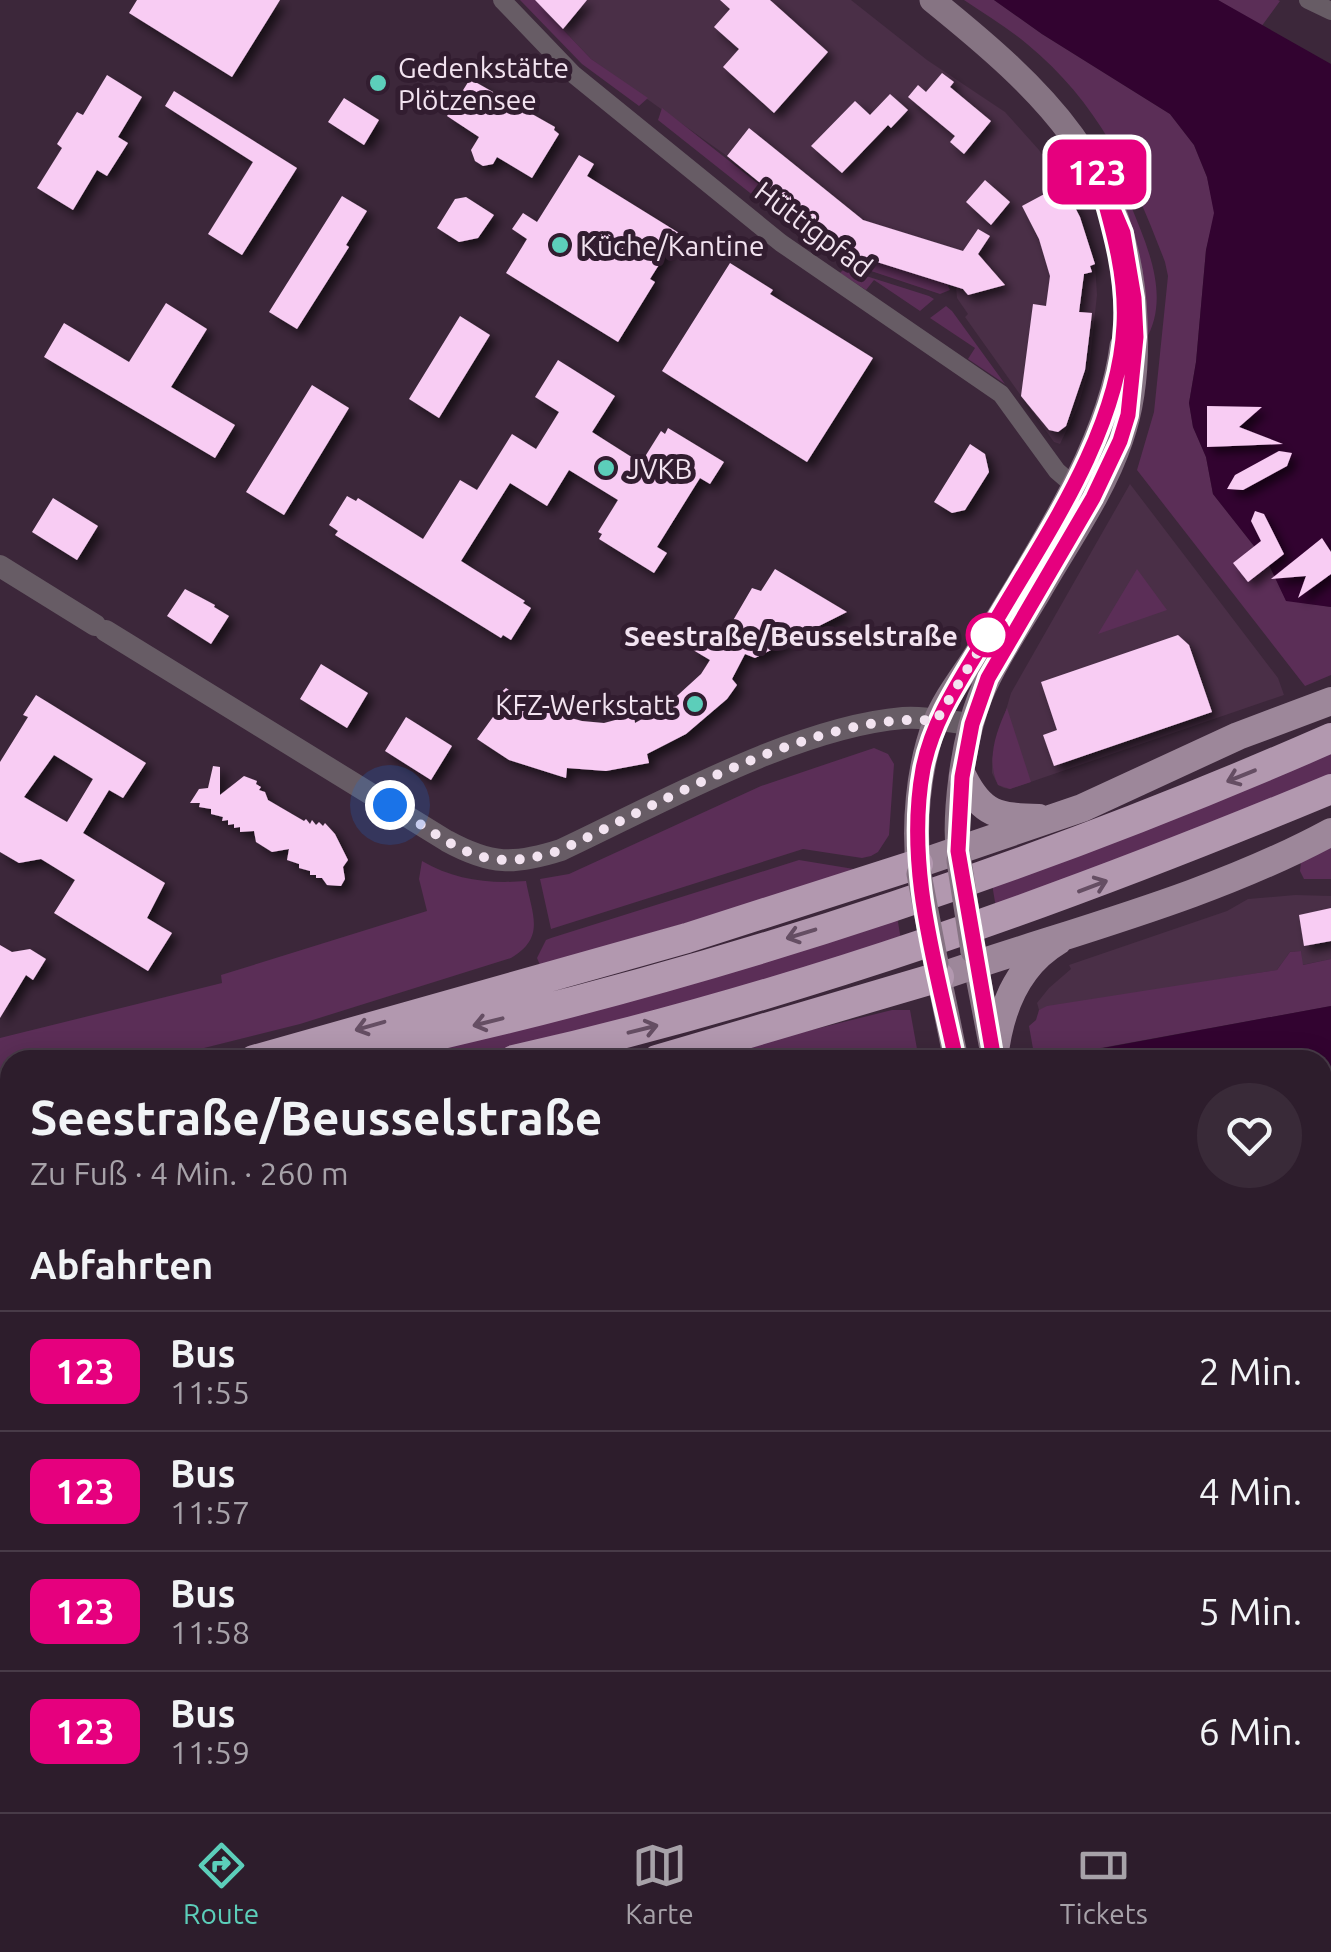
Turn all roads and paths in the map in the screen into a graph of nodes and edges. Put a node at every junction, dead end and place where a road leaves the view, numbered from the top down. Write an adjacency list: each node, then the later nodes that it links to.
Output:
1 (502, 0): 5 (street, Hüttigpfad)
2 (932, 0): 5 (main road)
3 (1308, 0): 4 (street)
4 (1331, 10)
5 (1083, 492): 8 (main road); 9 (main road)
6 (0, 566): 8 (street)
7 (1331, 701): 13 (main road)
8 (936, 721): 9 (street); 16 (main road)
9 (972, 724): 11 (main road)
10 (1331, 738): 21 (highway, one-way to 21)
11 (962, 777): 13 (main road); 15 (main road)
12 (1331, 789): 22 (highway, one-way to 12)
13 (1050, 819): 15 (main road)
14 (1331, 832): 17 (main road)
15 (958, 856): 16 (main road); 18 (main road, bridge)
16 (918, 869): 19 (main road, bridge); 20 (highway, one-way to 20)
17 (1077, 931): 18 (main road); 26 (main road)
18 (974, 958): 19 (main road); 25 (main road)
19 (938, 970): 23 (highway); 24 (main road)
20 (289, 1050)
21 (367, 1050)
22 (555, 1050)
23 (688, 1050)
24 (954, 1050)
25 (992, 1050)
26 (996, 1050)

